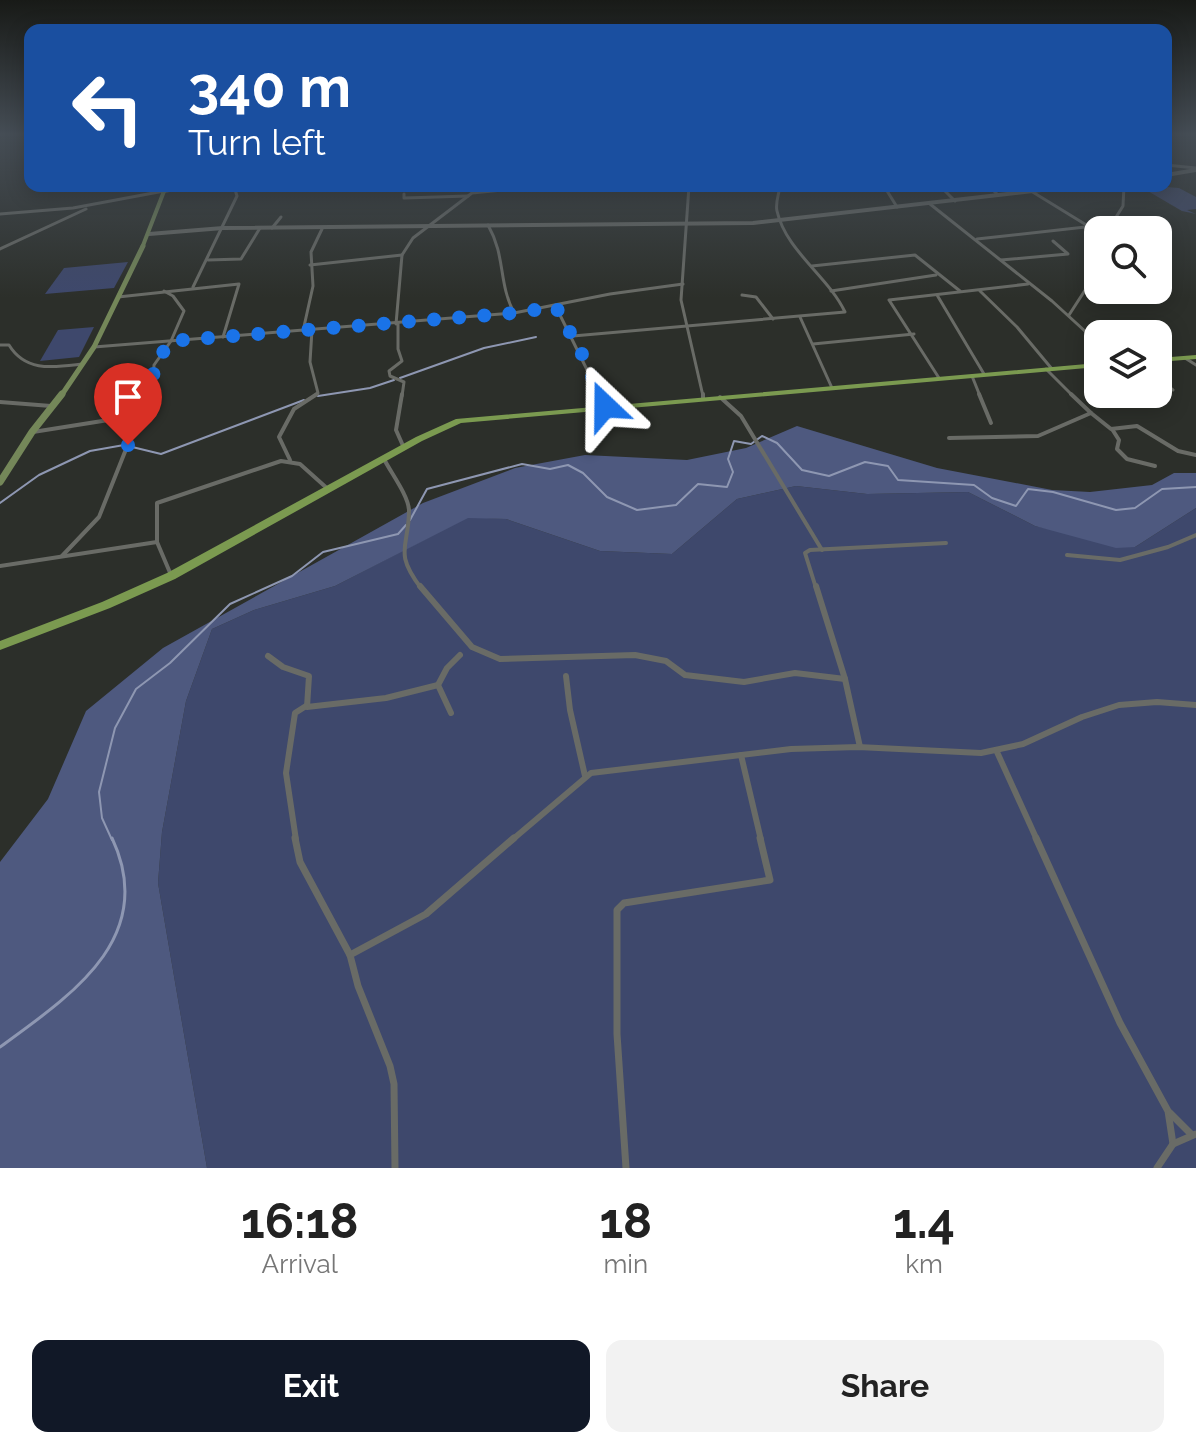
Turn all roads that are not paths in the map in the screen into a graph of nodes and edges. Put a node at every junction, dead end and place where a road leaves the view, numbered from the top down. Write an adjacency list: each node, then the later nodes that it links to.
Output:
1 (148, 192): 19 (street)
2 (164, 192): 34 (main road)
3 (236, 192): 30 (street)
4 (473, 192): 15 (street)
5 (494, 192): 15 (street)
6 (689, 192): 28 (street)
7 (779, 192): 24 (street)
8 (888, 192): 20 (street)
9 (946, 192): 17 (street)
10 (995, 192): 16 (street)
11 (1025, 192): 16 (street)
12 (1033, 192): 26 (street)
13 (1124, 192): 22 (street)
14 (404, 194): 15 (street)
15 (471, 195): 27 (street)
16 (999, 196): 17 (street)
17 (956, 201): 18 (street)
18 (930, 204): 20 (street); 35 (street)
19 (89, 206): 21 (street); 37 (street)
20 (897, 207): 24 (street)
21 (0, 214)
22 (1117, 216)
23 (281, 217): 32 (street)
24 (781, 221): 28 (street); 42 (street)
25 (488, 224): 27 (street); 28 (street); 56 (street)
26 (1084, 224)
27 (433, 225): 33 (street); 38 (street)
28 (687, 226): 44 (street)
29 (1084, 226): 35 (street)
30 (223, 228): 31 (street); 34 (street); 40 (street)
31 (260, 228): 32 (street); 40 (street)
32 (272, 228): 33 (street)
33 (322, 229): 41 (street)
34 (149, 234): 54 (main road)
35 (976, 239): 39 (street)
36 (1053, 241): 39 (street)
37 (0, 249)
38 (402, 255): 41 (street); 60 (street)
39 (1000, 260): 45 (street)
40 (207, 261): 46 (street)
41 (310, 265): 64 (street)
42 (811, 266): 43 (street); 49 (street)
43 (937, 275): 49 (street); 50 (street)
44 (683, 284): 55 (street); 61 (street)
45 (1028, 284): 47 (street); 57 (street)
46 (193, 288): 48 (street); 67 (street)
47 (979, 290): 50 (street); 78 (street)
48 (164, 291): 54 (street); 68 (street)
49 (831, 291): 58 (street)
50 (962, 292): 53 (street)
51 (1084, 292): 57 (street)
52 (742, 295): 59 (street)
53 (937, 295): 65 (street); 79 (street)
54 (117, 298): 71 (main road)
55 (556, 307): 56 (street); 66 (street)
56 (514, 313): 60 (street)
57 (1069, 315): 62 (street)
58 (800, 317): 59 (street); 69 (street)
59 (773, 319): 61 (street)
60 (397, 324): 63 (street); 94 (street)
61 (686, 325): 66 (street); 84 (street)
62 (1084, 329)
63 (312, 330): 64 (street); 97 (street)
64 (303, 331): 67 (street)
65 (914, 334): 69 (street); 81 (street)
66 (573, 336): 87 (street)
67 (223, 337): 68 (street)
68 (171, 341): 71 (street); 89 (street)
69 (813, 344): 82 (street)
70 (0, 345): 75 (street)
71 (94, 347): 75 (main road)
72 (1196, 357): 73 (highway)
73 (1185, 358): 74 (highway); 76 (street)
74 (1172, 359)
75 (84, 364): 86 (main road)
76 (1196, 365)
77 (1084, 368): 78 (highway)
78 (1049, 369): 79 (highway); 88 (street)
79 (984, 374): 80 (highway)
80 (972, 376): 81 (highway); 90 (street)
81 (939, 378): 82 (highway)
82 (832, 388): 83 (highway)
83 (720, 397): 84 (highway); 105 (street)
84 (703, 398): 87 (highway)
85 (0, 402): 86 (street)
86 (51, 406): 92 (main road)
87 (605, 406): 94 (highway)
88 (1091, 413): 91 (street); 93 (street)
89 (140, 415): 92 (street); 107 (street)
90 (991, 423)
91 (1111, 429): 95 (street); 98 (street)
92 (32, 432): 99 (main road)
93 (949, 438)
94 (404, 448): 96 (highway)
95 (1196, 455)
96 (384, 459): 101 (highway); 114 (street)
97 (290, 460): 101 (street); 103 (street)
98 (1155, 466)
99 (2, 474): 100 (main road)
100 (0, 482)
101 (329, 490): 109 (highway)
102 (1196, 535): 106 (street)
103 (157, 542): 107 (street); 109 (street)
104 (946, 543): 105 (street)
105 (822, 550): 114 (street)
106 (1067, 555)
107 (62, 556): 108 (street)
108 (0, 566)
109 (171, 576): 110 (highway)
110 (0, 646)
111 (460, 655): 115 (street)
112 (268, 656): 117 (street)
113 (566, 676): 122 (street)
114 (845, 679): 119 (street)
115 (438, 685): 117 (street); 118 (street)
116 (1196, 705): 120 (street)
117 (306, 706): 123 (street)
118 (451, 713)
119 (860, 747): 120 (street); 121 (street)
120 (997, 752): 124 (street)
121 (741, 754): 122 (street); 128 (street)
122 (585, 776): 123 (street)
123 (350, 955): 127 (street)
124 (1168, 1111): 125 (street); 126 (street)
125 (1194, 1134): 126 (street)
126 (1173, 1144): 129 (street)
127 (395, 1168)
128 (626, 1168)
129 (1157, 1168)

